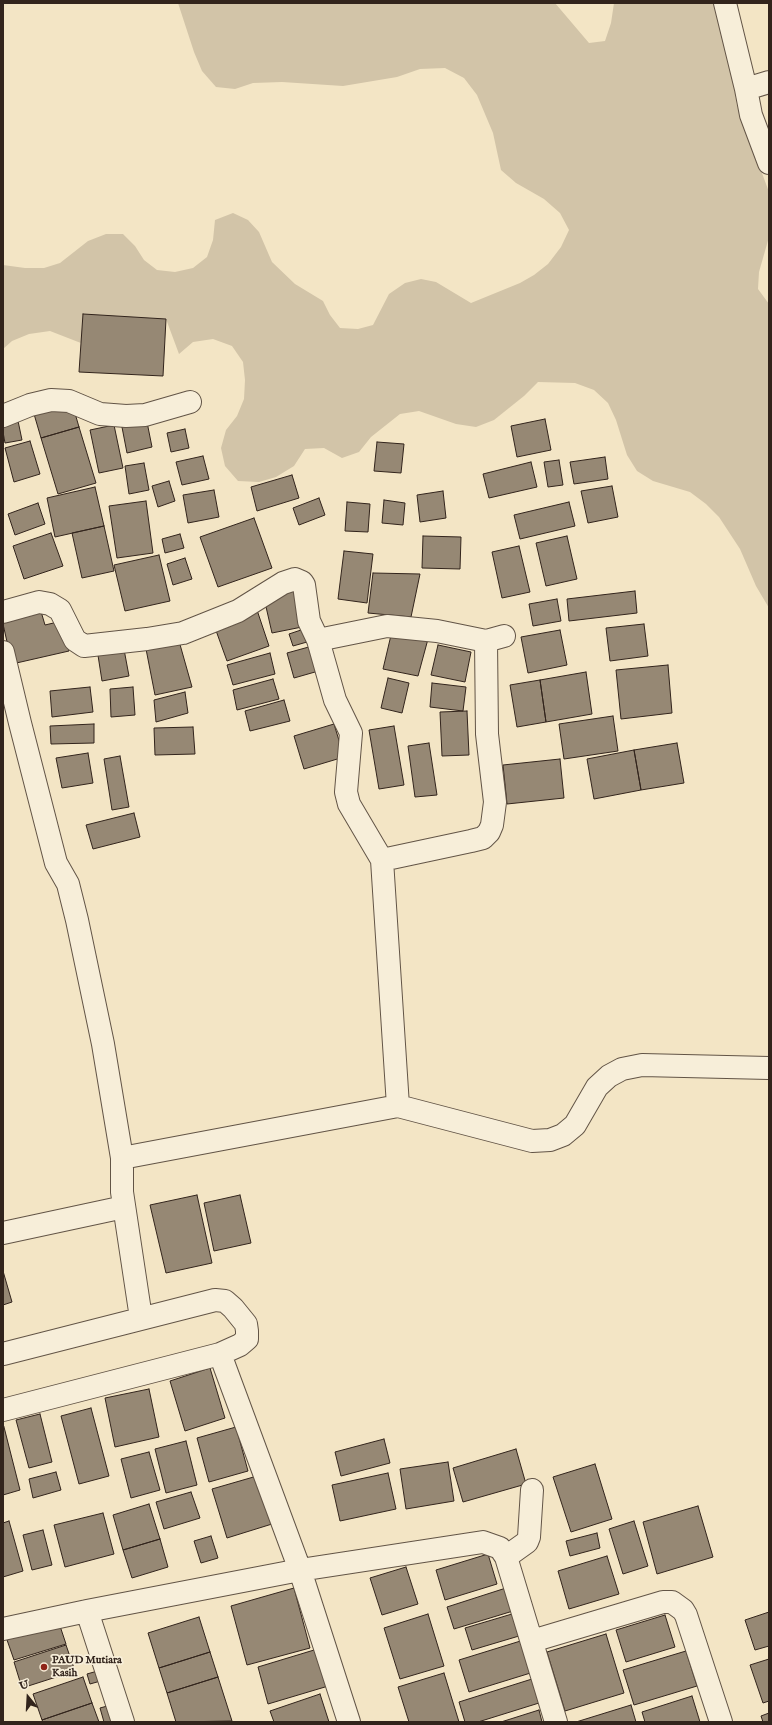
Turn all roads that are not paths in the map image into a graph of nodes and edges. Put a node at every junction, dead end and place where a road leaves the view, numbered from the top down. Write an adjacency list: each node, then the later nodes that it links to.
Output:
1 (725, 3): 3 (street)
2 (769, 82): 3 (street)
3 (746, 89): 4 (street)
4 (769, 163)
5 (190, 402): 6 (street)
6 (3, 416)
7 (3, 612): 8 (street)
8 (318, 640): 10 (street); 10 (street)
9 (3, 652): 13 (street)
10 (382, 860): 12 (street)
11 (769, 1068): 12 (street)
12 (398, 1106): 13 (street)
13 (122, 1158): 14 (street)
14 (124, 1207): 15 (street); 16 (street)
15 (3, 1233)
16 (141, 1318): 17 (street); 18 (street)
17 (3, 1354)
18 (220, 1354): 19 (street); 22 (street)
19 (3, 1410)
20 (532, 1490): 21 (street)
21 (506, 1557): 22 (street); 25 (street)
22 (300, 1570): 23 (street); 27 (street)
23 (87, 1611): 24 (street); 26 (street)
24 (3, 1629)
25 (532, 1641): 28 (street); 29 (street)
26 (123, 1722)
27 (349, 1722)
28 (556, 1722)
29 (721, 1722)

